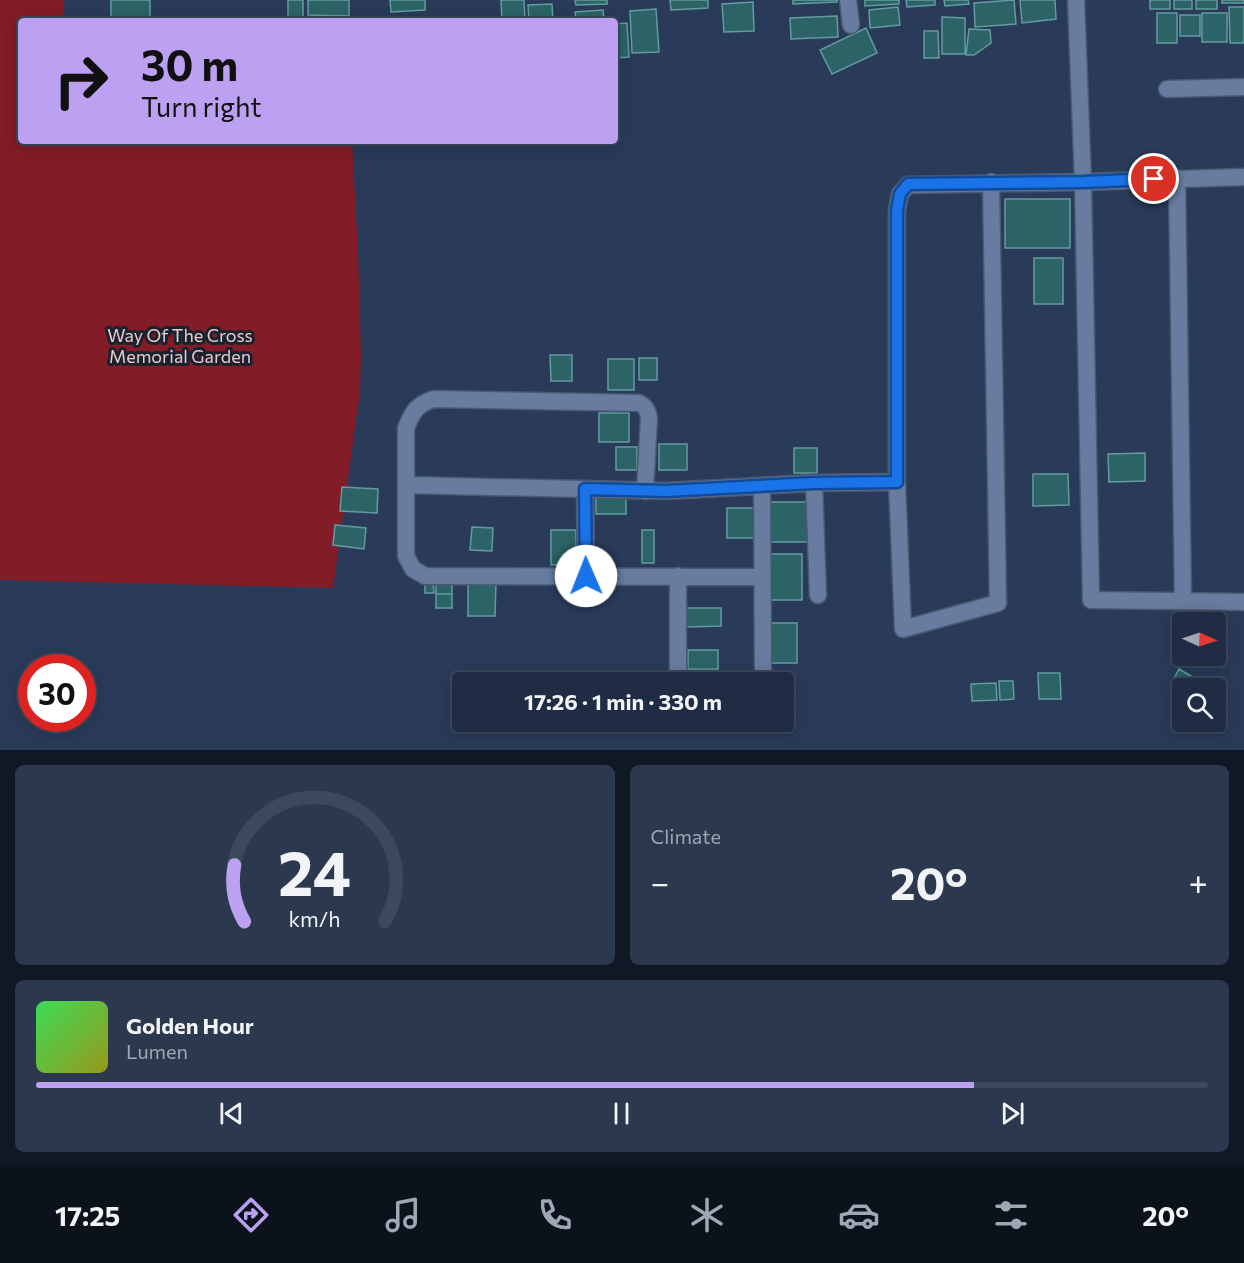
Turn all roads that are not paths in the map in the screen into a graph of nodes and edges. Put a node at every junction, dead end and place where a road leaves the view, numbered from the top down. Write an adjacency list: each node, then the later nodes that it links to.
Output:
1 (848, 0): 3 (street)
2 (1076, 0): 9 (street)
3 (851, 25)
4 (1244, 87): 5 (street)
5 (1167, 89)
6 (1244, 177): 7 (street)
7 (1177, 178): 9 (street); 20 (street)
8 (991, 182): 9 (street); 10 (street); 10 (street)
9 (1083, 182): 20 (street)
10 (897, 482): 11 (street)
11 (814, 483): 13 (street); 19 (street)
12 (406, 485): 14 (street); 15 (street); 16 (street)
13 (762, 486): 15 (street); 18 (street)
14 (585, 489): 15 (street); 16 (street)
15 (645, 491)
16 (586, 576): 17 (street)
17 (678, 576): 18 (street); 23 (street)
18 (762, 577): 22 (street)
19 (818, 595)
20 (1183, 601): 21 (street)
21 (1244, 602)
22 (763, 669)
23 (678, 672)

